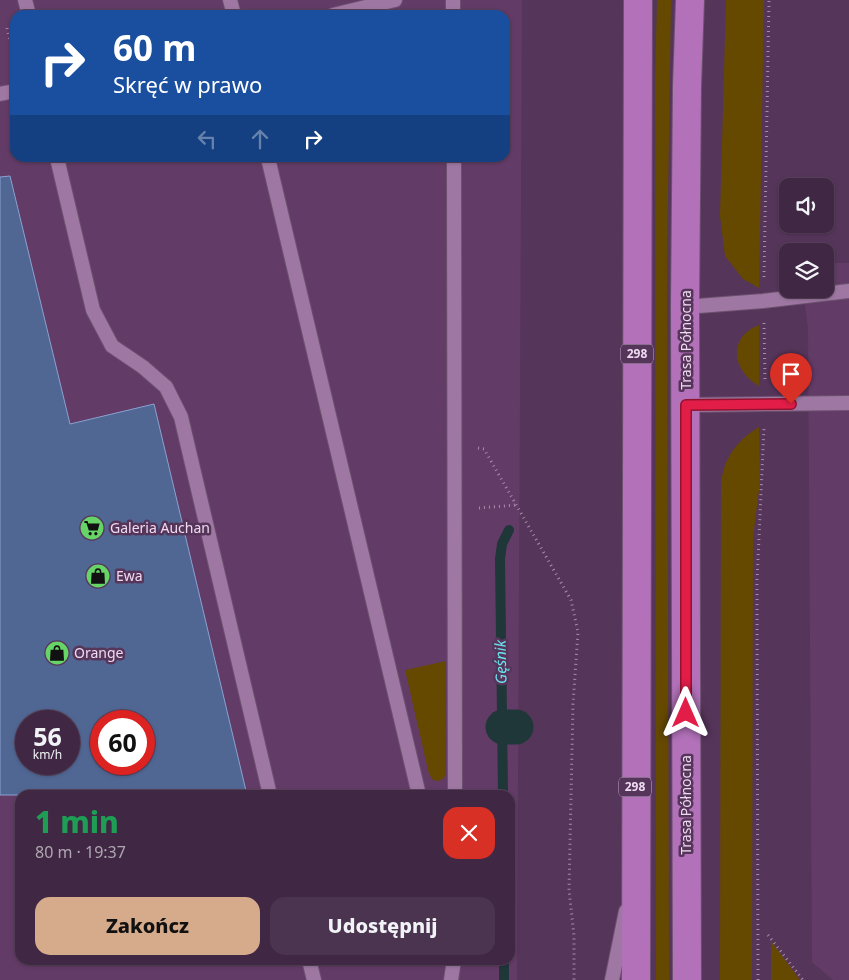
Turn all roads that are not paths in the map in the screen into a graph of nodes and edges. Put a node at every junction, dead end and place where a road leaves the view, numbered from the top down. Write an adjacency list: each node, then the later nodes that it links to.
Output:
1 (395, 0): 4 (lane)
2 (638, 0): 15 (main road, 298)
3 (690, 0): 9 (main road, Trasa Północna)
4 (354, 10)
5 (58, 162): 12 (lane)
6 (269, 162): 13 (lane)
7 (454, 162): 14 (lane)
8 (849, 291): 9 (lane)
9 (685, 307): 11 (main road, Trasa Północna)
10 (849, 403): 11 (lane)
11 (686, 405): 22 (main road, Trasa Północna)
12 (269, 790)
13 (418, 790)
14 (455, 790)
15 (635, 866): 20 (lane); 21 (main road, 298)
16 (310, 965): 18 (lane)
17 (453, 965): 19 (lane)
18 (314, 980)
19 (451, 980)
20 (612, 980)
21 (636, 980)
22 (687, 980)

